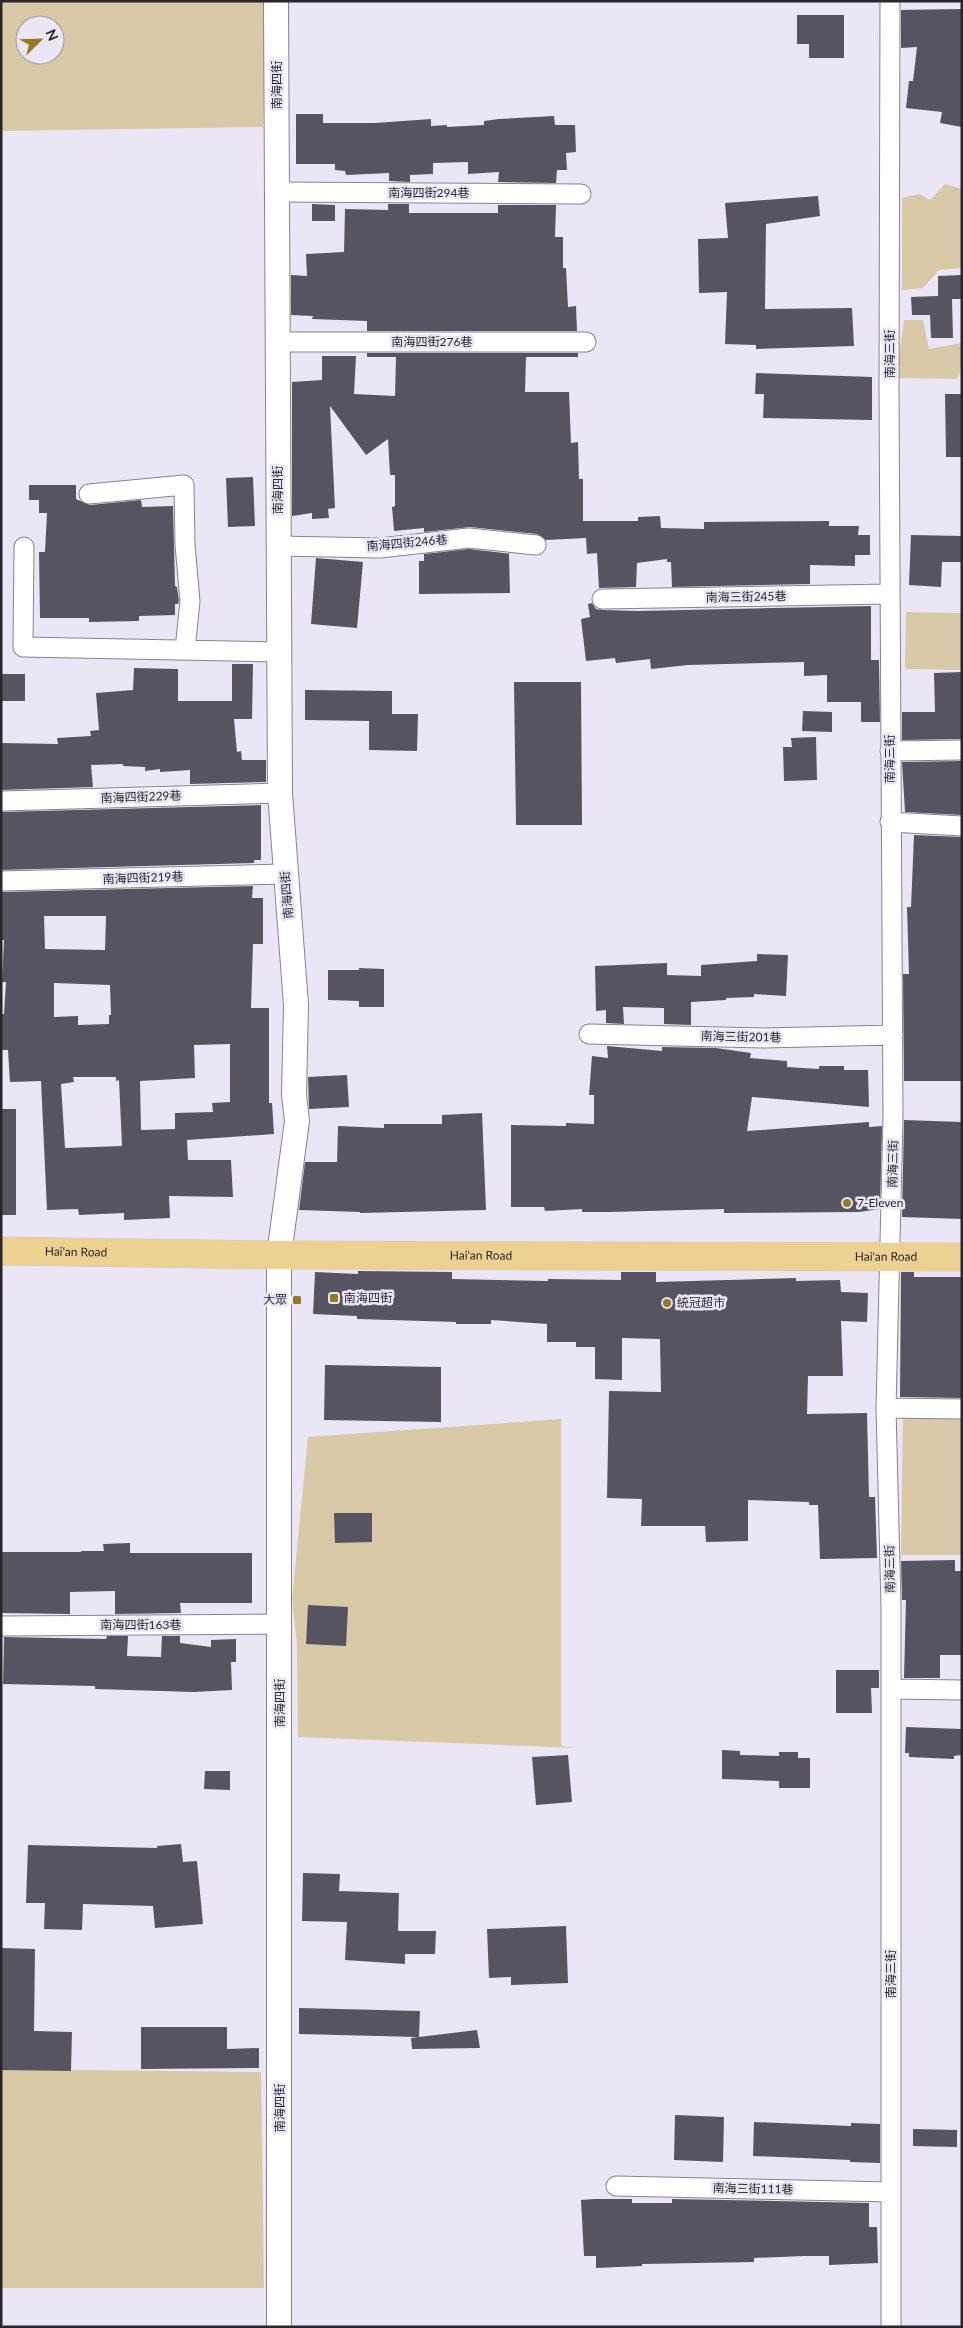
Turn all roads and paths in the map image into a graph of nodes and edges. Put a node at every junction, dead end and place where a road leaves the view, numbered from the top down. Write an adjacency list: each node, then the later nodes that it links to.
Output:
1 (276, 1): 3 (street, 南海四街)
2 (890, 1): 11 (street, 南海三街)
3 (277, 192): 4 (street, 南海四街294巷); 5 (street, 南海四街)
4 (581, 194)
5 (277, 342): 6 (street, 南海四街276巷); 9 (street, 南海四街)
6 (586, 342)
7 (89, 494): 13 (street)
8 (536, 545): 9 (street, 南海四街246巷)
9 (278, 546): 14 (street, 南海四街)
10 (24, 548): 13 (street)
11 (890, 594): 12 (street, 南海三街245巷); 16 (street, 南海三街)
12 (602, 599)
13 (186, 650): 14 (street)
14 (278, 652): 17 (street, 南海四街)
15 (962, 750): 16 (street)
16 (890, 751): 19 (street, 南海三街)
17 (280, 793): 18 (street, 南海四街229巷); 21 (street, 南海四街)
18 (3, 801)
19 (890, 822): 20 (street); 24 (street, 南海三街)
20 (962, 826)
21 (284, 874): 22 (street, 南海四街219巷); 26 (street, 南海四街)
22 (1, 881)
23 (590, 1034): 24 (street, 南海三街201巷)
24 (893, 1035): 27 (street, 南海三街)
25 (1, 1251): 26 (main road, Hai'an Road)
26 (279, 1255): 27 (main road, Hai'an Road); 31 (street, 南海四街)
27 (891, 1256): 28 (main road, Hai'an Road); 29 (street, 南海三街)
28 (962, 1256)
29 (886, 1408): 30 (street); 33 (street, 南海三街)
30 (962, 1409)
31 (280, 1624): 32 (street, 南海四街163巷); 37 (street, 南海四街)
32 (2, 1626)
33 (891, 1689): 34 (street); 36 (street, 南海三街)
34 (962, 1690)
35 (616, 2186): 36 (street, 南海三街111巷)
36 (891, 2192): 38 (street, 南海三街)
37 (279, 2327)
38 (891, 2327)

